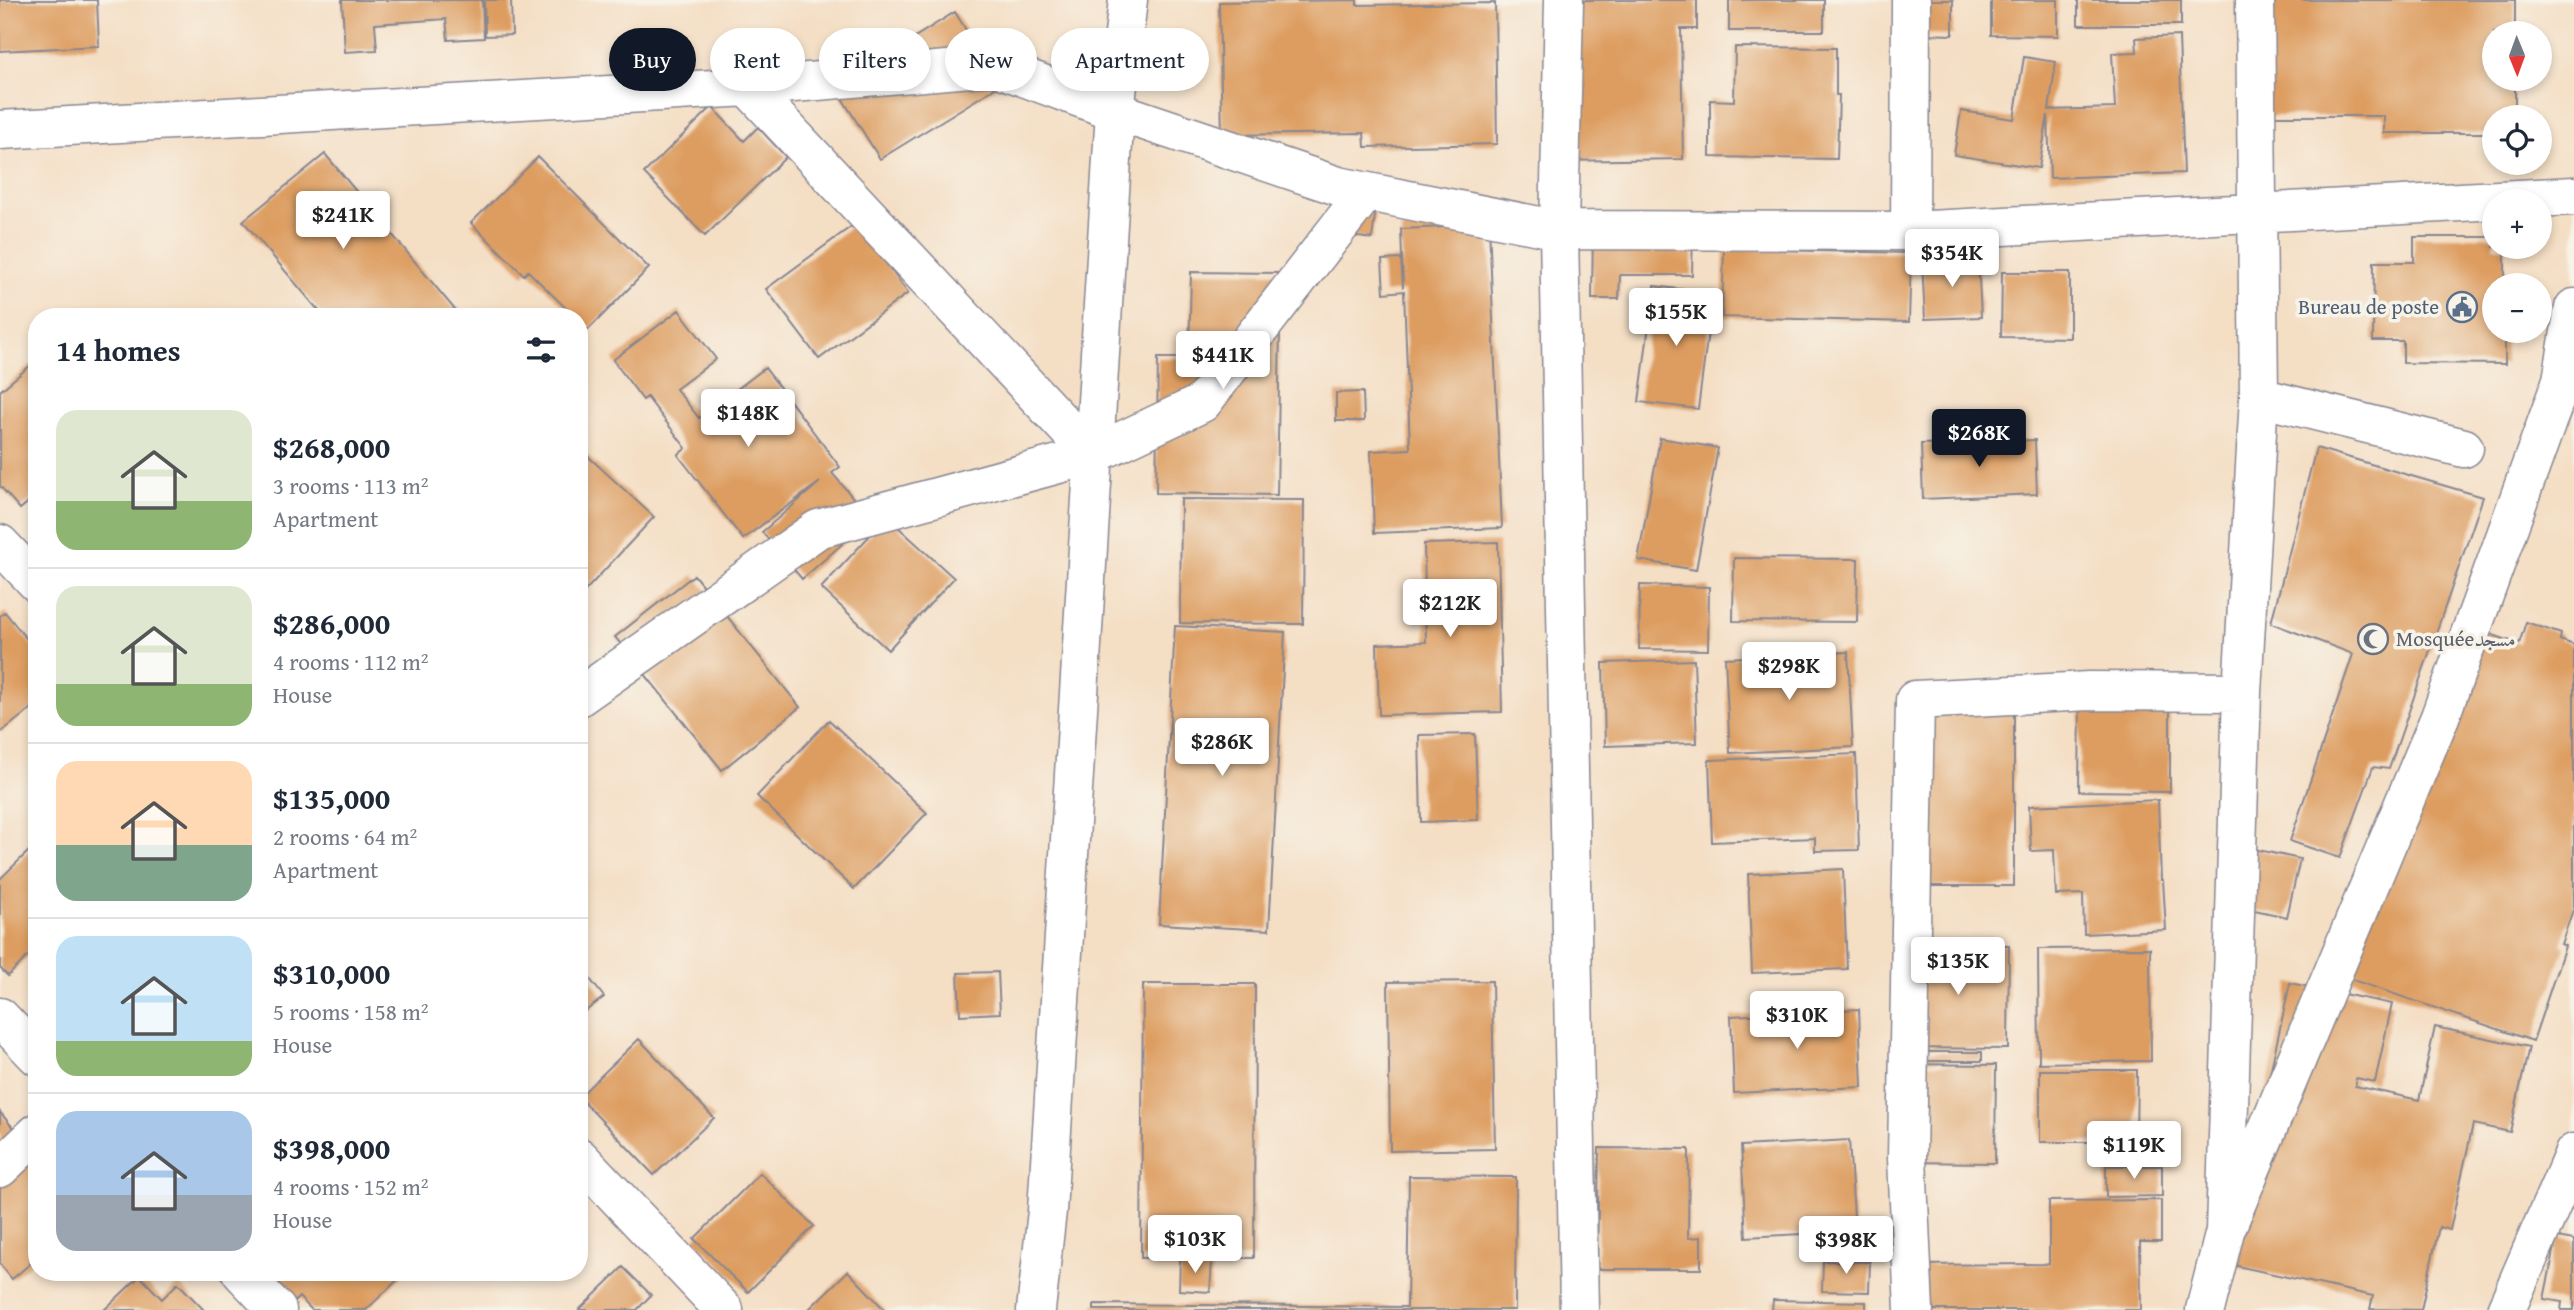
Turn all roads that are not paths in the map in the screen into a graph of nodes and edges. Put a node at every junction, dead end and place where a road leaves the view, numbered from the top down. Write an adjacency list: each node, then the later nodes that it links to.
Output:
1 (1128, 0): 8 (street)
2 (1564, 0): 13 (street)
3 (1910, 0): 14 (street)
4 (2255, 0): 12 (street)
5 (805, 82): 8 (street)
6 (710, 89): 9 (street)
7 (752, 91): 18 (street)
8 (1115, 111): 10 (street); 18 (street)
9 (0, 130)
10 (1366, 192): 13 (street); 18 (street)
11 (2574, 196): 12 (street)
12 (2258, 213): 14 (street); 16 (street)
13 (1559, 230): 14 (street); 34 (street)
14 (1910, 231)
15 (2574, 308): 29 (street)
16 (2259, 397): 17 (street); 22 (street)
17 (2463, 448)
18 (1092, 455): 21 (street); 33 (street)
19 (0, 544): 20 (street)
20 (28, 574)
21 (588, 691)
22 (2242, 692): 29 (street); 35 (street)
23 (0, 1017): 24 (street)
24 (28, 1047)
25 (28, 1142): 28 (street)
26 (2574, 1153): 37 (street)
27 (588, 1166): 32 (street)
28 (0, 1168)
29 (2225, 1231): 36 (street)
30 (249, 1281): 31 (street)
31 (276, 1310)
32 (724, 1310)
33 (1036, 1310)
34 (1578, 1310)
35 (1914, 1310)
36 (2205, 1310)
37 (2506, 1310)

